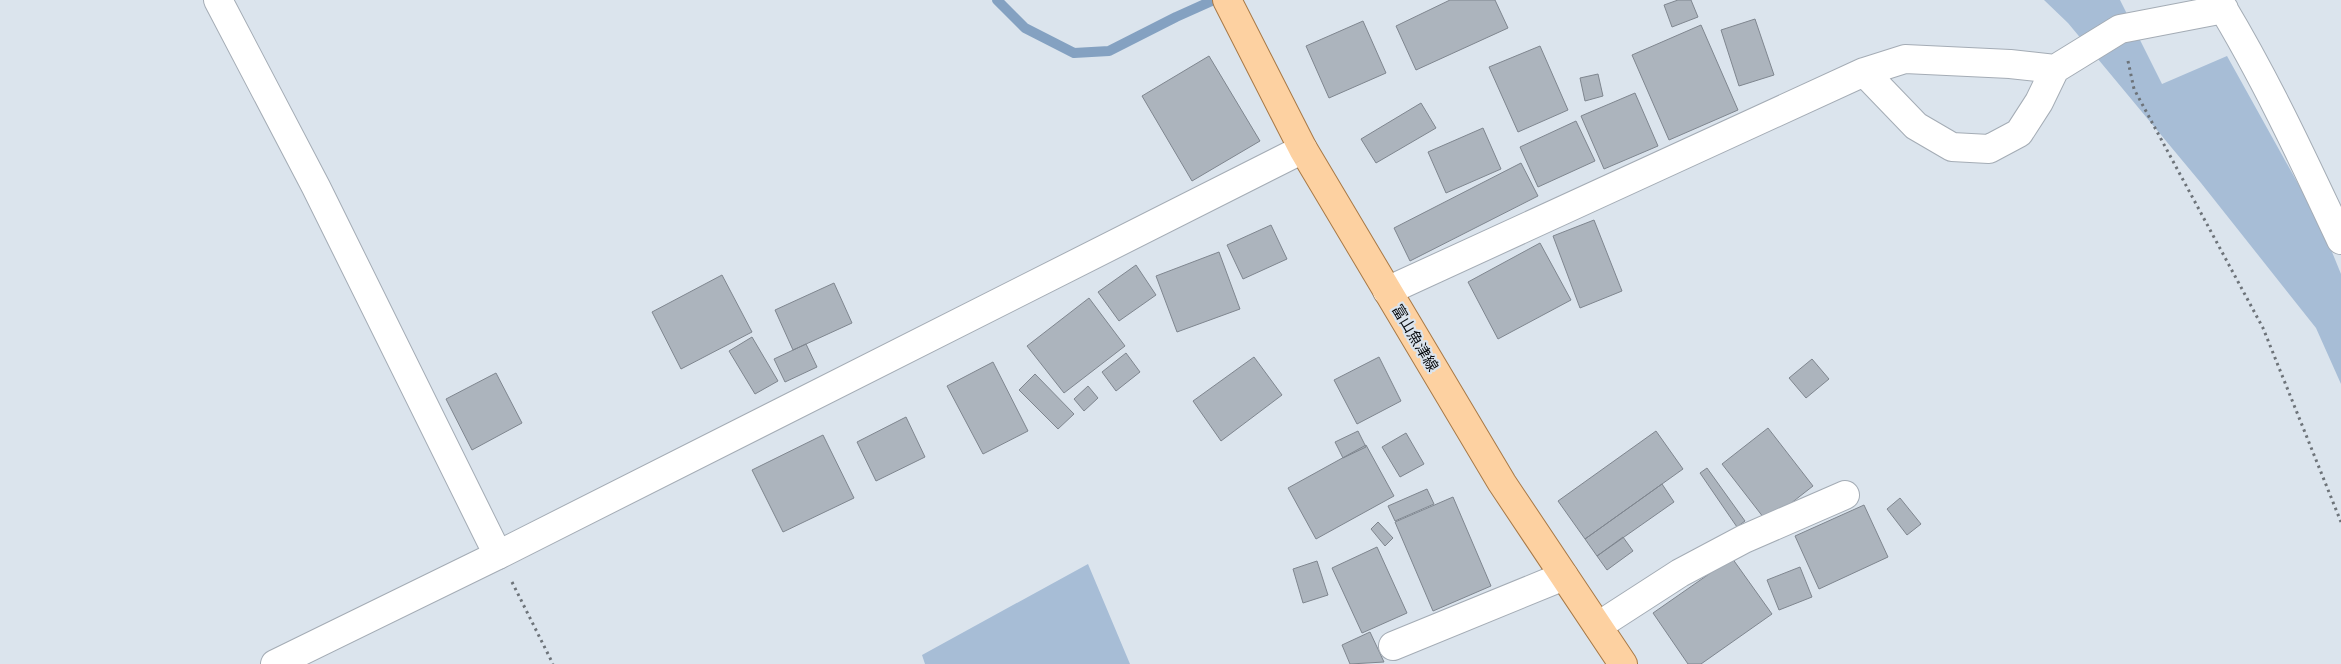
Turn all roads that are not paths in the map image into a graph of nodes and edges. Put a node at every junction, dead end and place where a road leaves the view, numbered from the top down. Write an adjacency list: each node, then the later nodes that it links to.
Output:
1 (218, 0): 10 (street)
2 (1227, 0): 6 (main road, 富山魚津線)
3 (2221, 5): 4 (street); 7 (street)
4 (2055, 70): 5 (street); 5 (street)
5 (1864, 72): 8 (street)
6 (1303, 149): 8 (main road, 富山魚津線); 10 (street)
7 (2341, 240)
8 (1387, 291): 11 (main road, 富山魚津線)
9 (1845, 495): 12 (street)
10 (498, 555): 14 (street)
11 (1564, 576): 12 (main road, 富山魚津線); 13 (street)
12 (1598, 626): 15 (main road, 富山魚津線)
13 (1393, 646)
14 (274, 664)
15 (1623, 664)

